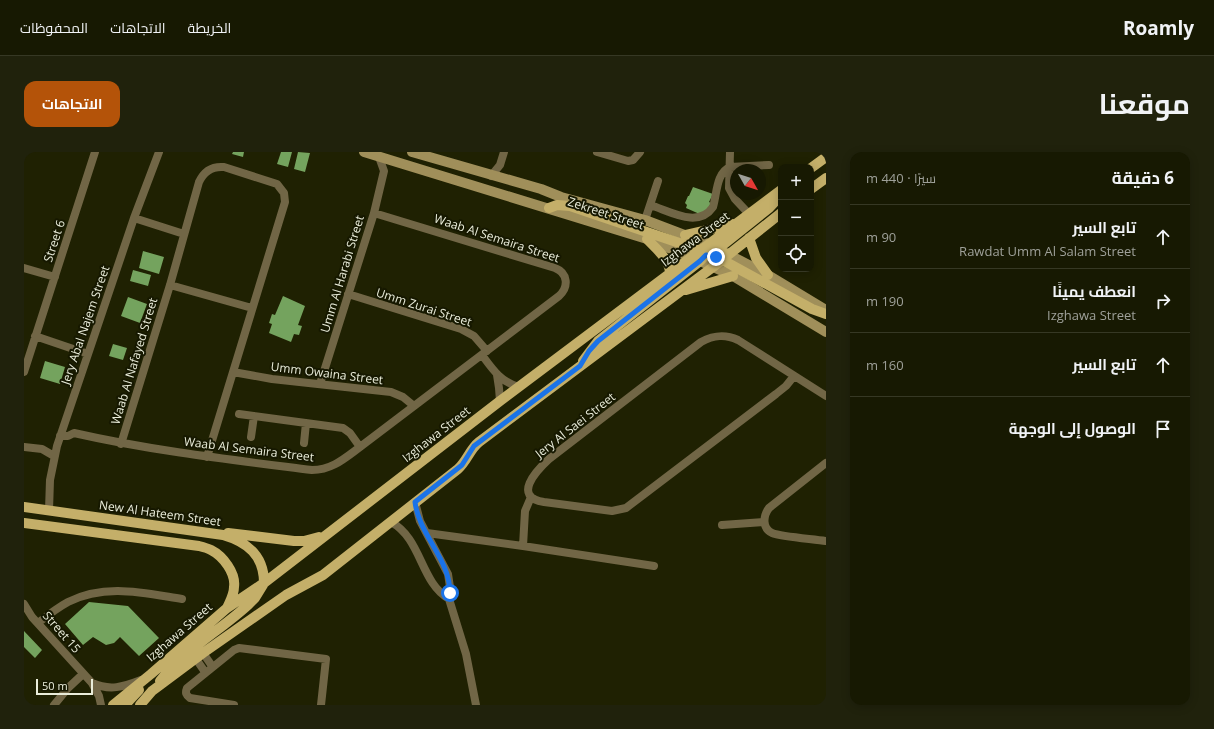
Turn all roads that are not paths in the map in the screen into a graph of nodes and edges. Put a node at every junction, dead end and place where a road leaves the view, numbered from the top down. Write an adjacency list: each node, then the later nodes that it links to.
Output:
1 (95, 152): 44 (street, Street 6)
2 (159, 152): 31 (street, Jery Abal Najem Street)
3 (364, 152): 9 (main road, Zekreet Street)
4 (412, 152): 18 (main road, Zekreet Street)
5 (504, 152): 18 (street)
6 (598, 152): 7 (street)
7 (640, 152)
8 (730, 152): 12 (street)
9 (379, 156): 11 (main road, Zekreet Street); 17 (street)
10 (826, 157): 15 (main road)
11 (396, 162): 17 (street); 27 (main road, Zekreet Street)
12 (730, 164)
13 (766, 165): 14 (street)
14 (769, 165)
15 (814, 166)
16 (730, 167): 22 (street); 26 (street)
17 (384, 171): 28 (street, Umm Al Harabi Street)
18 (496, 177): 32 (main road, Zekreet Street)
19 (826, 178): 21 (main road)
20 (658, 181): 26 (street)
21 (814, 187)
22 (730, 192)
23 (778, 192): 29 (main road, Izghawa Street)
24 (778, 198): 38 (main road)
25 (736, 200): 29 (street)
26 (650, 205): 32 (street)
27 (549, 208): 37 (main road, Zekreet Street); 38 (main road)
28 (374, 213): 47 (street, Umm Al Harabi Street); 53 (street, Waab Al Semaira Street)
29 (749, 214): 33 (main road, Izghawa Street)
30 (778, 215): 36 (main road, Izghawa Street)
31 (134, 218): 34 (street); 54 (street, Jery Abal Najem Street)
32 (645, 220): 35 (main road, Zekreet Street)
33 (737, 223): 35 (main road); 38 (main road, Izghawa Street)
34 (184, 234): 45 (street, Waab Al Nafayed Street); 48 (street, Waab Al Nafayed Street)
35 (685, 235): 38 (main road, Zekreet Street)
36 (749, 238): 38 (main road, Izghawa Street); 42 (main road)
37 (647, 239): 38 (main road, Zekreet Street); 41 (main road)
38 (710, 254): 39 (main road, Zekreet Street); 41 (main road, Izghawa Street); 42 (main road, Zekreet Street); 50 (main road); 55 (main road)
39 (712, 267): 43 (main road, Zekreet Street); 46 (main road)
40 (24, 268): 44 (street)
41 (670, 274): 61 (main road, Izghawa Street)
42 (768, 275): 49 (main road, Zekreet Street)
43 (733, 276): 46 (main road); 51 (main road, Zekreet Street)
44 (55, 277): 52 (street, Street 6)
45 (170, 285): 48 (street); 73 (street, Waab Al Nafayed Street)
46 (680, 291): 55 (main road)
47 (348, 294): 53 (street, Umm Zurai Street); 60 (street, Umm Al Harabi Street)
48 (252, 308): 57 (street, Waab Al Nafayed Street)
49 (826, 310)
50 (826, 314)
51 (826, 332)
52 (35, 336): 54 (street); 56 (street, Street 6)
53 (484, 353): 58 (street); 64 (street, Waab Al Semaira Street)
54 (88, 354): 68 (street, Jery Abal Najem Street)
55 (580, 366): 80 (main road)
56 (24, 372)
57 (233, 372): 60 (street, Umm Owaina Street); 77 (street, Waab Al Nafayed Street)
58 (497, 375): 61 (street); 63 (street)
59 (794, 376): 62 (street, Jery Al Saei Street); 79 (street); 79 (street, Jery Al Saei Street)
60 (320, 384): 64 (street, Umm Owaina Street)
61 (519, 387): 63 (main road, Izghawa Street)
62 (826, 396)
63 (500, 401): 89 (main road, Izghawa Street)
64 (414, 406): 75 (street, Waab Al Semaira Street)
65 (239, 414): 66 (street)
66 (254, 416): 67 (street); 71 (street)
67 (306, 423): 72 (street); 75 (street)
68 (64, 425): 69 (street, Waab Al Semaira Street); 70 (street, Jery Abal Najem Street)
69 (74, 433): 70 (street, Waab Al Semaira Street); 73 (street, Waab Al Semaira Street)
70 (60, 436): 76 (street, Jery Abal Najem Street)
71 (251, 438)
72 (304, 443)
73 (121, 444): 77 (street, Waab Al Semaira Street)
74 (24, 447): 76 (street)
75 (360, 447): 77 (street, Waab Al Semaira Street)
76 (54, 456): 82 (street, Jery Abal Najem Street)
77 (207, 456)
78 (826, 463): 84 (street)
79 (531, 496): 91 (street, Jery Al Saei Street)
80 (415, 502): 83 (main road); 88 (street)
81 (24, 507): 82 (main road, New Al Hateem Street)
82 (49, 510): 87 (main road, New Al Hateem Street)
83 (391, 522): 95 (street); 99 (main road)
84 (764, 522): 86 (street); 90 (street)
85 (24, 523): 97 (main road)
86 (722, 525)
87 (211, 532): 89 (main road); 93 (main road, New Al Hateem Street)
88 (426, 532): 91 (street); 95 (street)
89 (325, 535): 93 (main road, Izghawa Street)
90 (826, 541)
91 (523, 546): 92 (street)
92 (654, 566)
93 (264, 583): 97 (main road, Izghawa Street); 105 (main road)
94 (182, 599): 98 (street)
95 (449, 600): 113 (street)
96 (24, 604): 98 (street, Street 15)
97 (227, 608): 103 (main road, Izghawa Street)
98 (38, 623): 102 (street, Street 15)
99 (200, 656): 100 (street); 101 (street); 105 (main road)
100 (212, 666): 101 (street); 112 (street)
101 (205, 672): 111 (street)
102 (83, 674): 104 (street, Street 15); 106 (street)
103 (149, 676): 104 (street); 108 (main road, Izghawa Street); 109 (main road)
104 (92, 683): 107 (street, Street 15)
105 (152, 691): 110 (main road)
106 (54, 705)
107 (101, 705)
108 (113, 705)
109 (125, 705)
110 (140, 705)
111 (234, 705)
112 (320, 705)
113 (476, 705)

